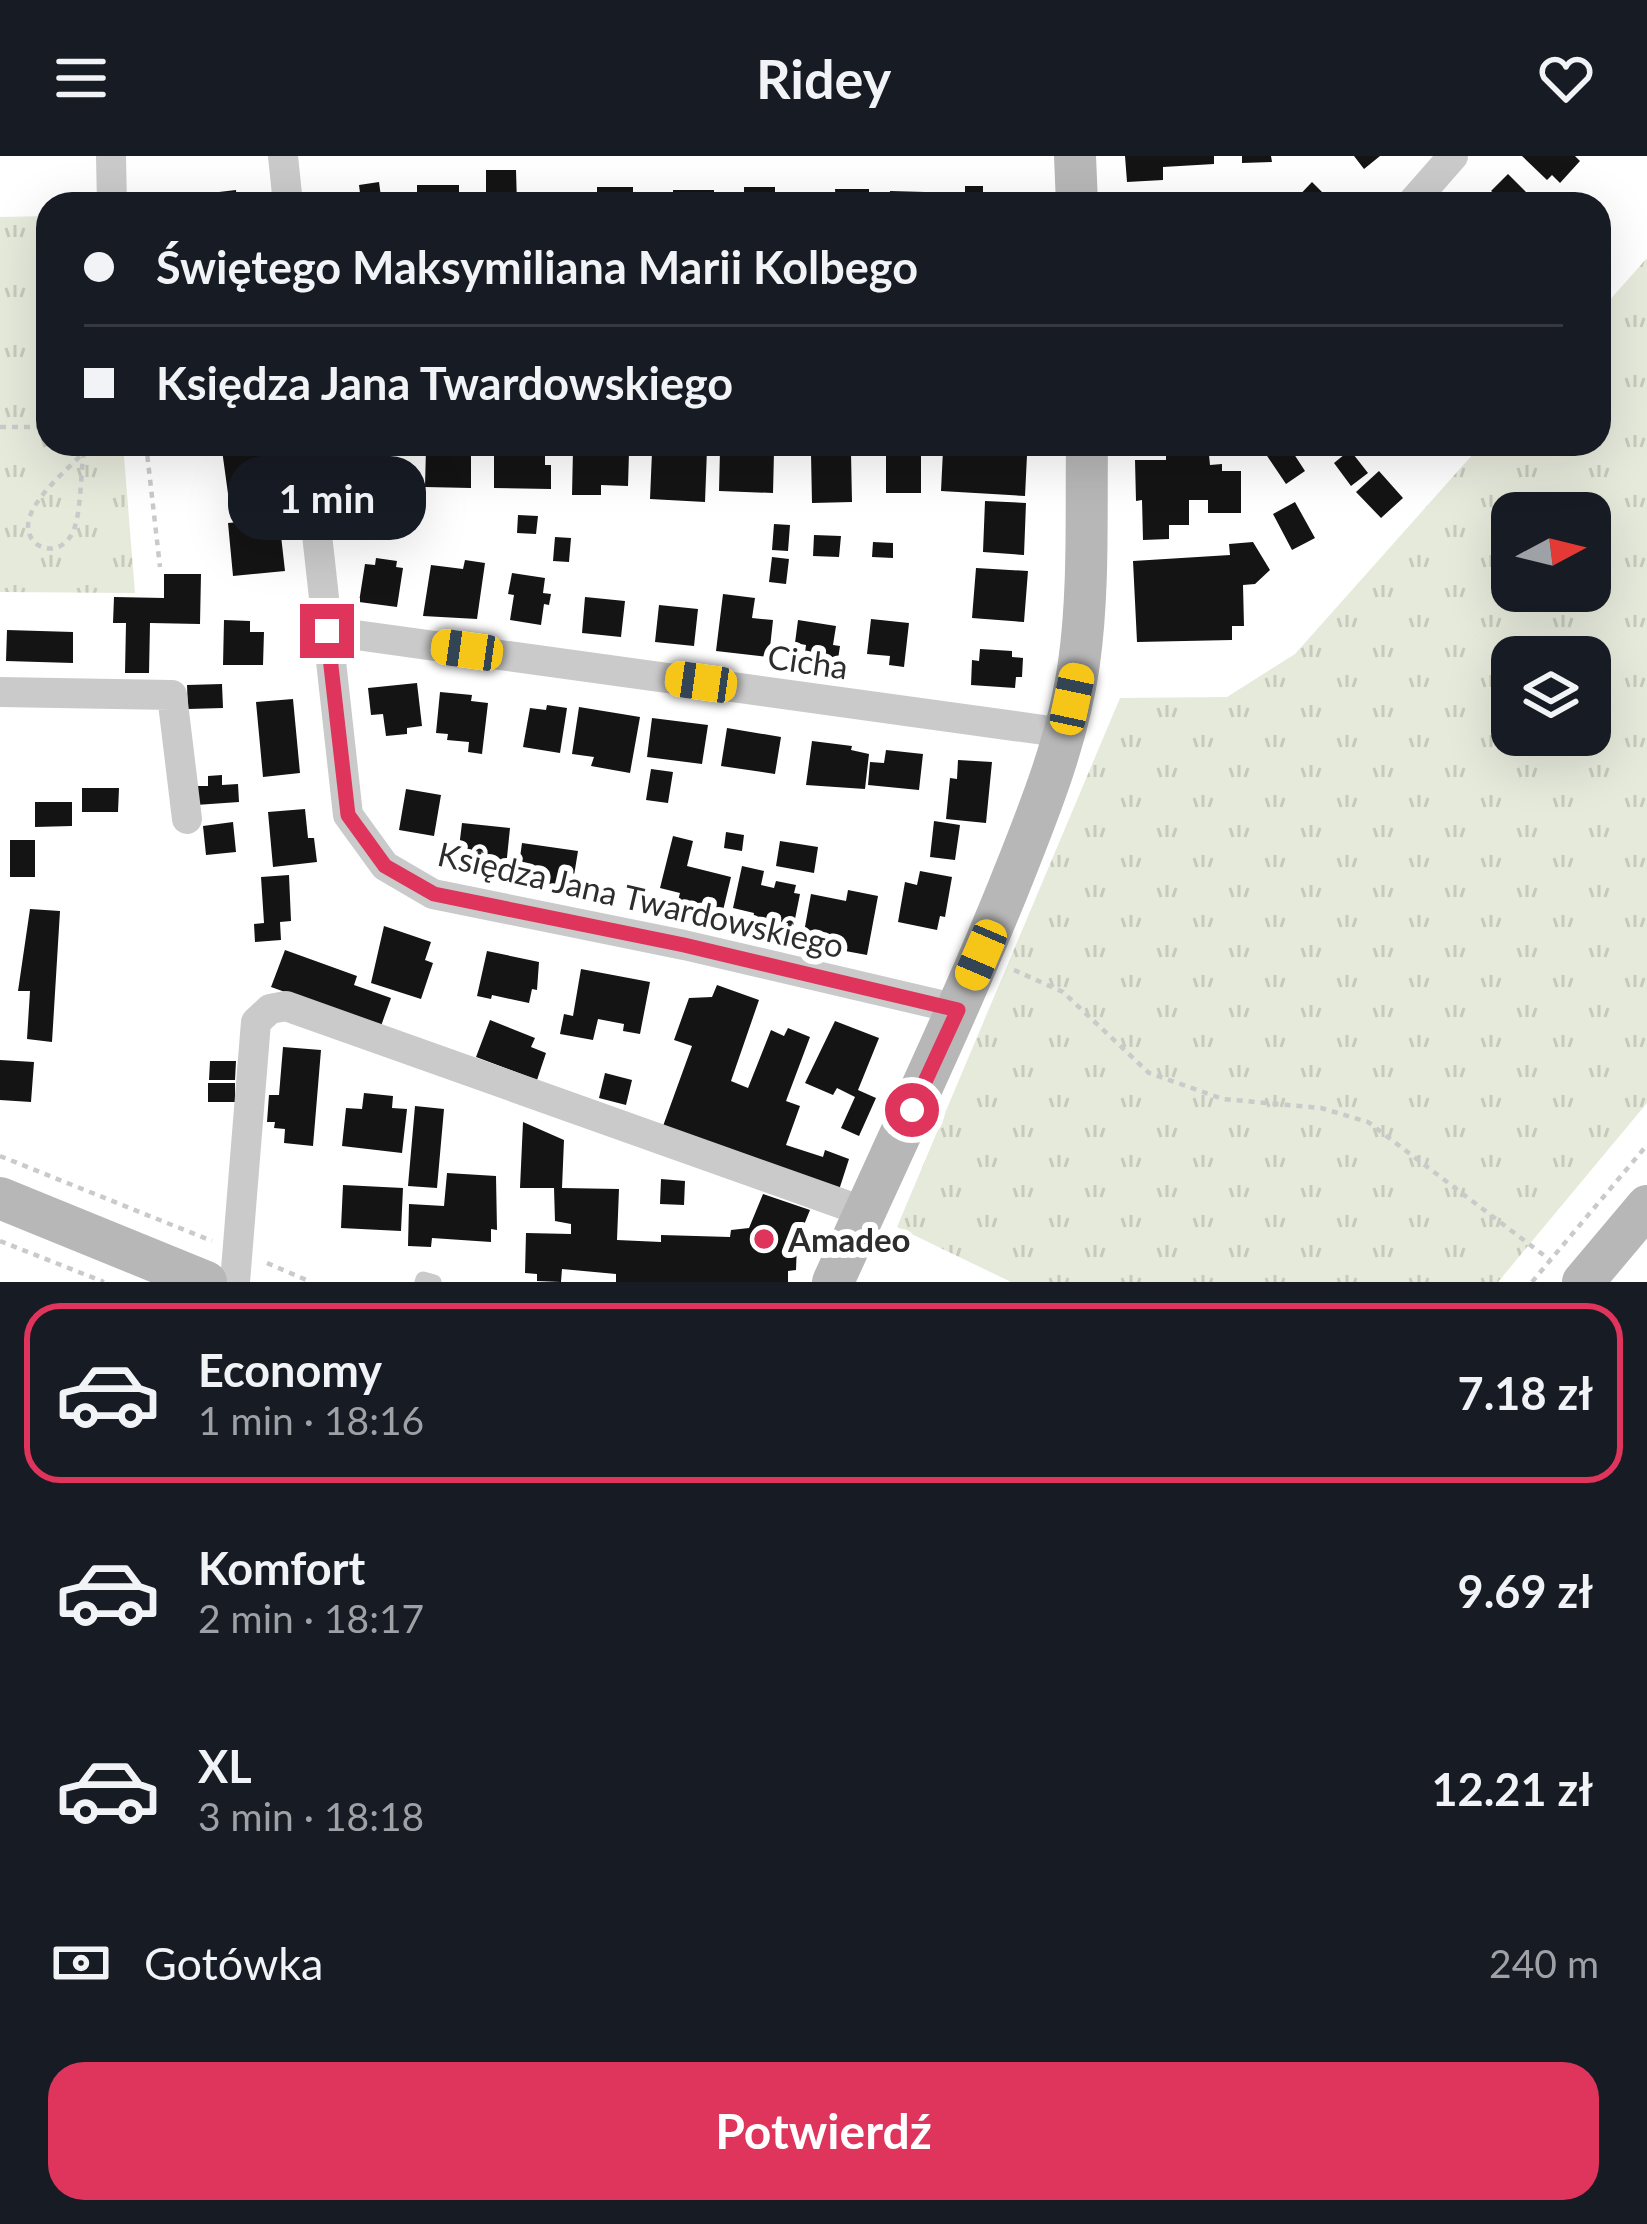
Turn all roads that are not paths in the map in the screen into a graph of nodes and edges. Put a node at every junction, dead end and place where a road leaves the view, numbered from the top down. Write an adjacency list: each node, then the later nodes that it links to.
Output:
1 (111, 156): 5 (street)
2 (283, 156): 6 (street)
3 (1075, 156): 7 (street)
4 (1453, 156): 8 (street)
5 (112, 192)
6 (286, 192)
7 (1076, 192)
8 (1422, 192)
9 (308, 456): 11 (street, Księdza Jana Twardowskiego)
10 (1087, 456): 13 (street)
11 (327, 631): 13 (street, Cicha); 15 (street, Księdza Jana Twardowskiego)
12 (0, 692): 14 (street)
13 (1065, 733): 15 (street)
14 (187, 819)
15 (958, 1010): 18 (street)
16 (0, 1198): 21 (street)
17 (1647, 1206): 20 (street)
18 (865, 1211): 19 (street); 24 (street)
19 (236, 1267)
20 (1567, 1271)
21 (206, 1282)
22 (422, 1282): 23 (lane)
23 (434, 1282)
24 (833, 1282)

